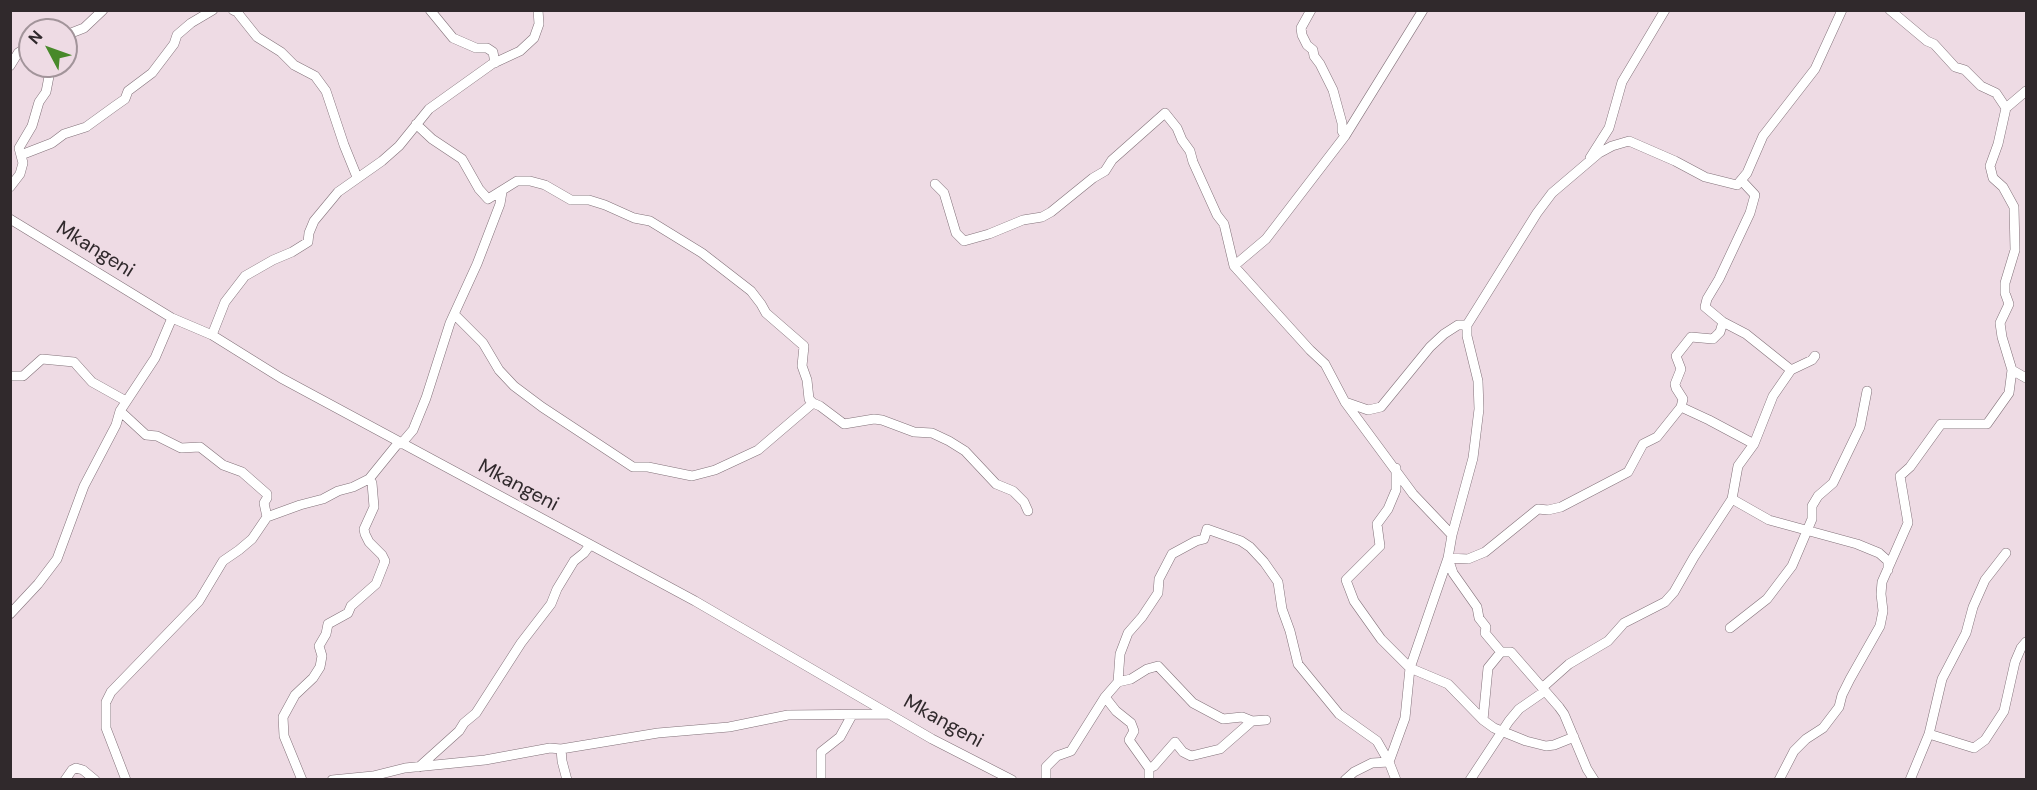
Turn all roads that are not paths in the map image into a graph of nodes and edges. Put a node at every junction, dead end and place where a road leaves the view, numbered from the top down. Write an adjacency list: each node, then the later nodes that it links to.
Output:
1 (103, 10): 11 (street)
2 (213, 10): 20 (street)
3 (429, 10): 13 (street)
4 (538, 10): 13 (street)
5 (1311, 10): 19 (street)
6 (1423, 10): 19 (street)
7 (1665, 10): 21 (street)
8 (1842, 10): 23 (street)
9 (1890, 10): 17 (street)
10 (236, 11): 22 (street)
11 (78, 31)
12 (18, 53): 14 (street)
13 (495, 63): 18 (street)
14 (10, 66)
15 (49, 78): 20 (street)
16 (2026, 91): 17 (street)
17 (2006, 108): 36 (street)
18 (416, 124): 22 (street); 26 (street)
19 (1345, 136): 28 (street)
20 (21, 155): 25 (street)
21 (1584, 167): 23 (street); 32 (street)
22 (357, 177): 33 (street)
23 (1741, 180): 31 (street)
24 (935, 184): 28 (street)
25 (10, 188)
26 (502, 192): 29 (street); 42 (street)
27 (10, 219): 30 (street, Mkangeni)
28 (1234, 266): 41 (street)
29 (455, 315): 42 (street); 45 (street)
30 (172, 318): 33 (street, Mkangeni); 40 (street)
31 (1723, 322): 35 (street); 43 (street)
32 (1467, 325): 41 (street); 53 (street)
33 (212, 335): 45 (street, Mkangeni)
34 (1815, 356): 35 (street)
35 (1791, 370): 46 (street)
36 (2013, 370): 38 (street); 57 (street)
37 (10, 376): 40 (street)
38 (2026, 378)
39 (1867, 391): 52 (street)
40 (126, 401): 44 (street)
41 (1345, 402): 47 (street)
42 (813, 403): 50 (street)
43 (1681, 407): 46 (street); 56 (street)
44 (120, 411): 51 (street); 58 (street)
45 (400, 443): 48 (street); 54 (street, Mkangeni)
46 (1754, 444): 49 (street)
47 (1396, 468): 53 (street); 62 (street)
48 (369, 478): 51 (street); 81 (street)
49 (1732, 499): 52 (street); 64 (street)
50 (1028, 511)
51 (267, 517): 80 (street)
52 (1808, 530): 57 (street); 59 (street)
53 (1452, 535): 56 (street)
54 (590, 545): 66 (street, Mkangeni); 76 (street)
55 (2006, 553): 72 (street)
56 (1448, 558): 61 (street); 62 (street)
57 (1888, 570): 92 (street)
58 (10, 614)
59 (1730, 628)
60 (2026, 642): 72 (street)
61 (1501, 652): 64 (street); 69 (street)
62 (1410, 668): 69 (street); 75 (street)
63 (1119, 682): 65 (street); 70 (street); 75 (street)
64 (1544, 690): 71 (street); 73 (street)
65 (1104, 697): 77 (street); 86 (street)
66 (888, 714): 67 (street); 85 (street, Mkangeni)
67 (852, 716): 74 (street); 84 (street)
68 (1266, 720): 70 (street)
69 (1483, 720): 71 (street)
70 (1252, 721): 77 (street)
71 (1503, 732): 73 (street); 90 (street)
72 (1929, 734): 93 (street)
73 (1574, 737): 91 (street)
74 (561, 748): 76 (street); 83 (street)
75 (1389, 762): 88 (street); 89 (street)
76 (419, 767): 82 (street)
77 (1149, 768): 87 (street)
78 (65, 780): 79 (street)
79 (94, 780)
80 (126, 780)
81 (303, 780)
82 (332, 780)
83 (567, 780)
84 (821, 780)
85 (1012, 780)
86 (1046, 780)
87 (1149, 780)
88 (1345, 780)
89 (1396, 780)
90 (1470, 780)
91 (1594, 780)
92 (1779, 780)
93 (1910, 780)

